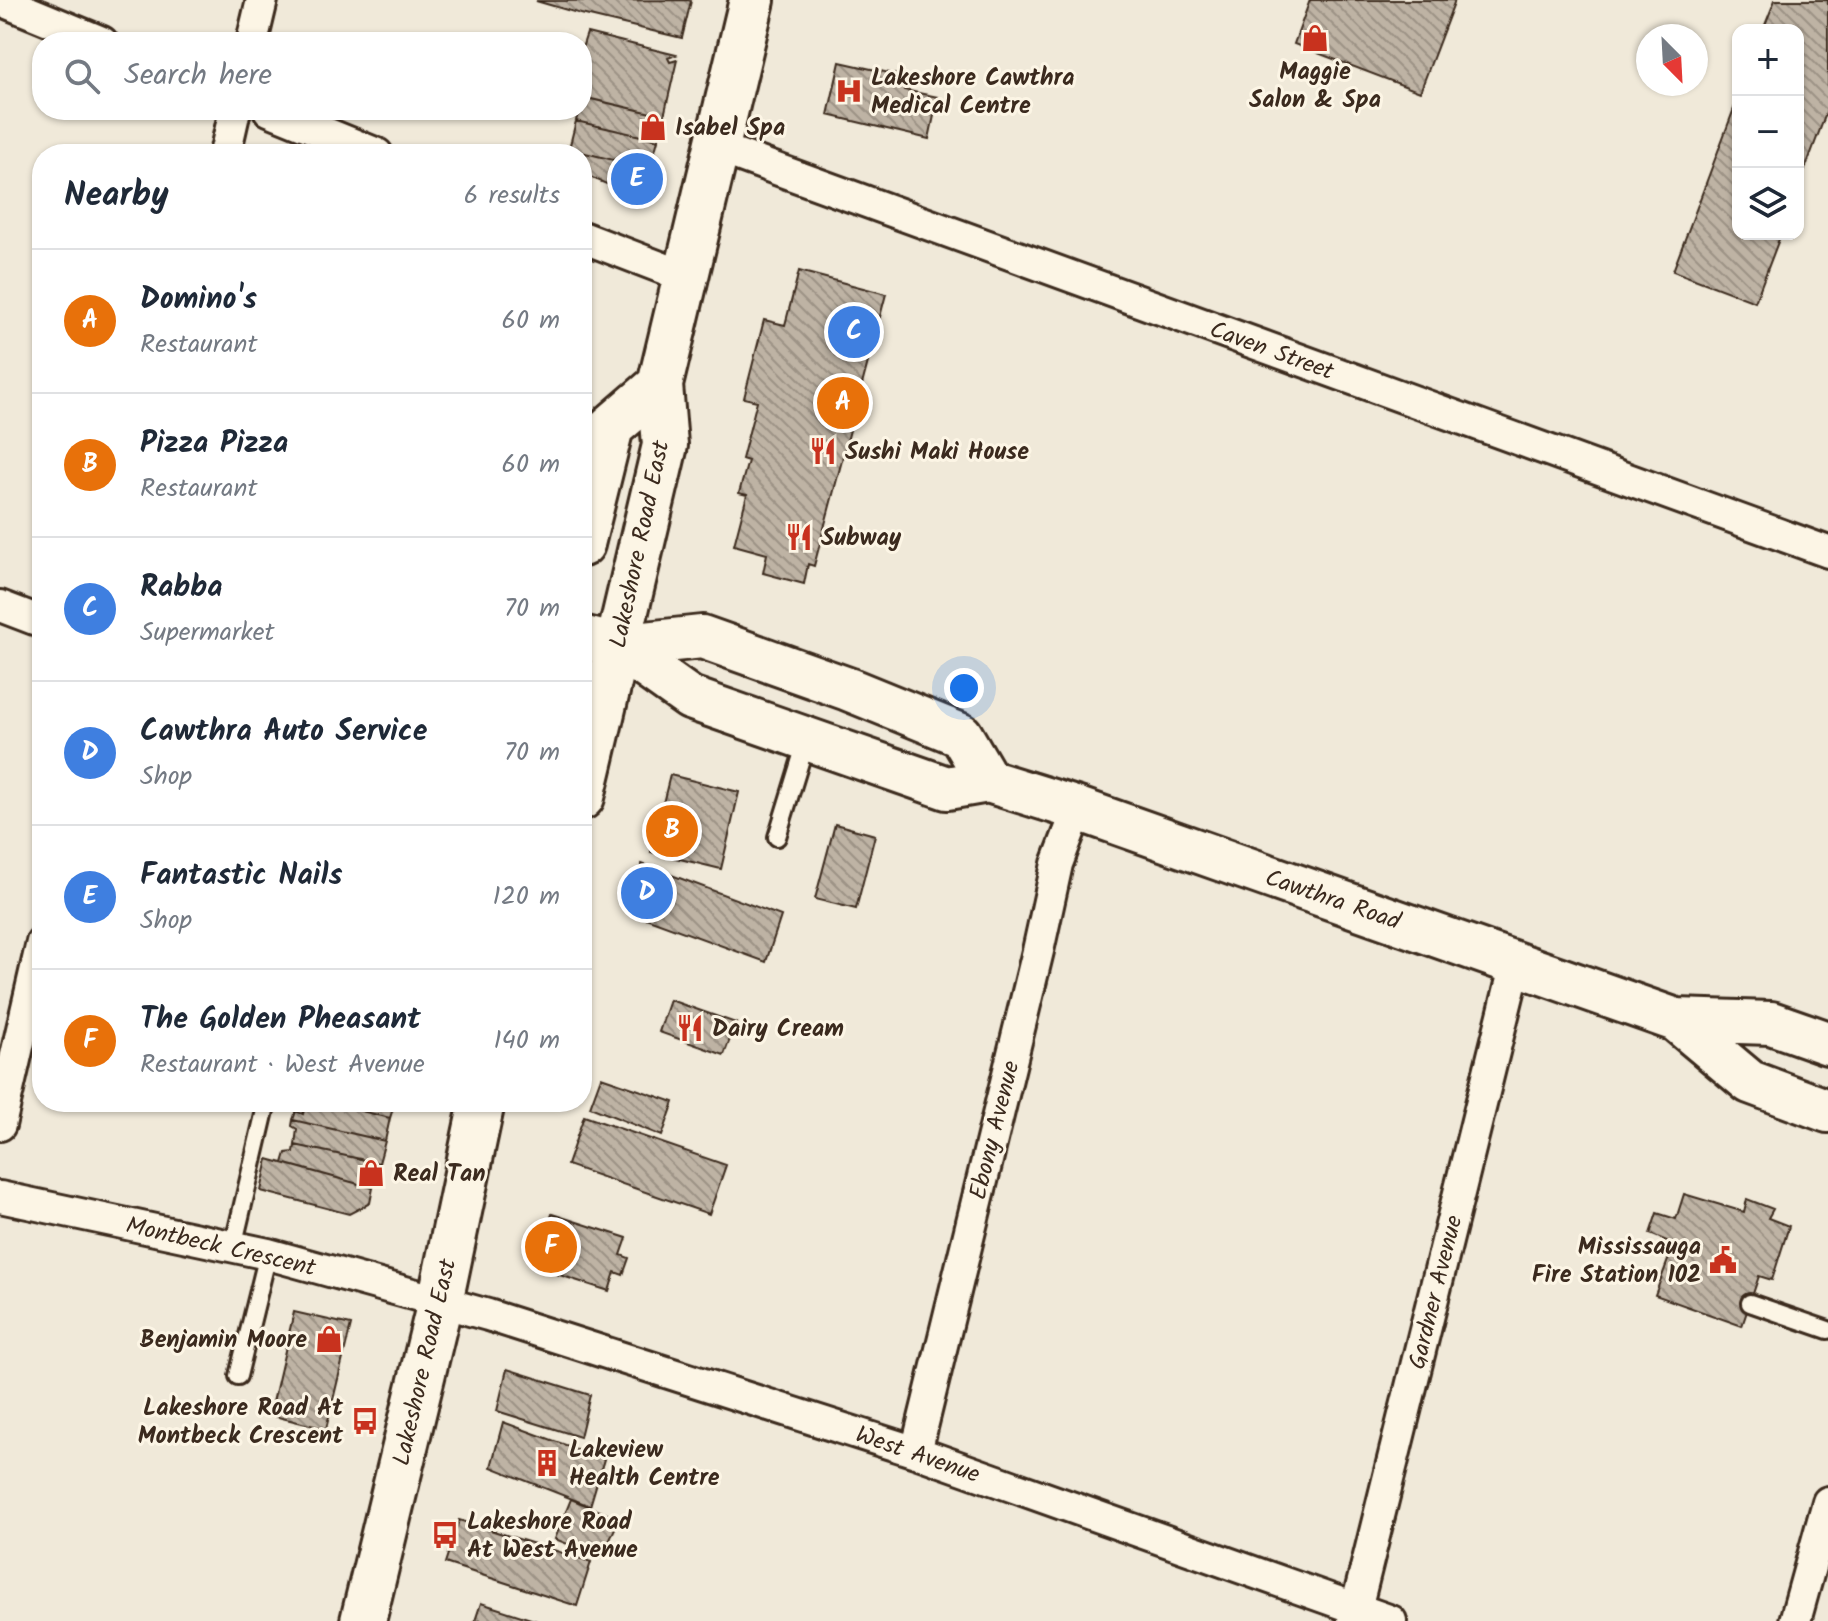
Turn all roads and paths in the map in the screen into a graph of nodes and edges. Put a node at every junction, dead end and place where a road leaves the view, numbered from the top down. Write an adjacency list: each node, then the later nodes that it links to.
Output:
1 (0, 0): 4 (street)
2 (262, 0): 5 (street)
3 (752, 0): 10 (main road, Lakeshore Road East)
4 (78, 32)
5 (254, 32)
6 (233, 120): 8 (street)
7 (294, 120): 9 (street)
8 (227, 144)
9 (352, 144)
10 (716, 147): 12 (main road, Lakeshore Road East); 15 (street, Caven Street)
11 (592, 241): 12 (street)
12 (686, 277): 13 (main road, Lakeshore Road East)
13 (660, 385): 14 (main road, Lakeshore Road East); 18 (main road, Lakeshore Road East)
14 (592, 504)
15 (1828, 552)
16 (0, 606): 17 (street)
17 (32, 618)
18 (600, 642): 19 (main road, Lakeshore Road East); 20 (main road, Cawthra Road); 21 (main road)
19 (592, 711)
20 (807, 739): 21 (main road, Cawthra Road); 23 (lane)
21 (988, 781): 22 (main road, Cawthra Road)
22 (1078, 809): 24 (main road, Cawthra Road); 39 (street, Ebony Avenue)
23 (777, 837)
24 (1516, 963): 26 (main road, Cawthra Road); 41 (street, Gardner Avenue)
25 (32, 986): 31 (street)
26 (1676, 1020): 27 (main road, Cawthra Road); 28 (main road, Cawthra Road)
27 (1828, 1043)
28 (1828, 1111)
29 (265, 1112): 33 (lane)
30 (480, 1112): 35 (main road, Lakeshore Road East)
31 (0, 1125)
32 (0, 1197): 33 (street, Montbeck Crescent)
33 (233, 1247): 34 (street, Montbeck Crescent)
34 (268, 1254): 35 (street, Montbeck Crescent); 38 (lane)
35 (440, 1302): 39 (street, West Avenue); 42 (main road, Lakeshore Road East)
36 (1750, 1303): 37 (lane)
37 (1828, 1330)
38 (238, 1376)
39 (916, 1452): 41 (street, West Avenue)
40 (1828, 1502): 44 (street)
41 (1355, 1615): 43 (street, West Avenue)
42 (363, 1621)
43 (1391, 1621)
44 (1795, 1621)

